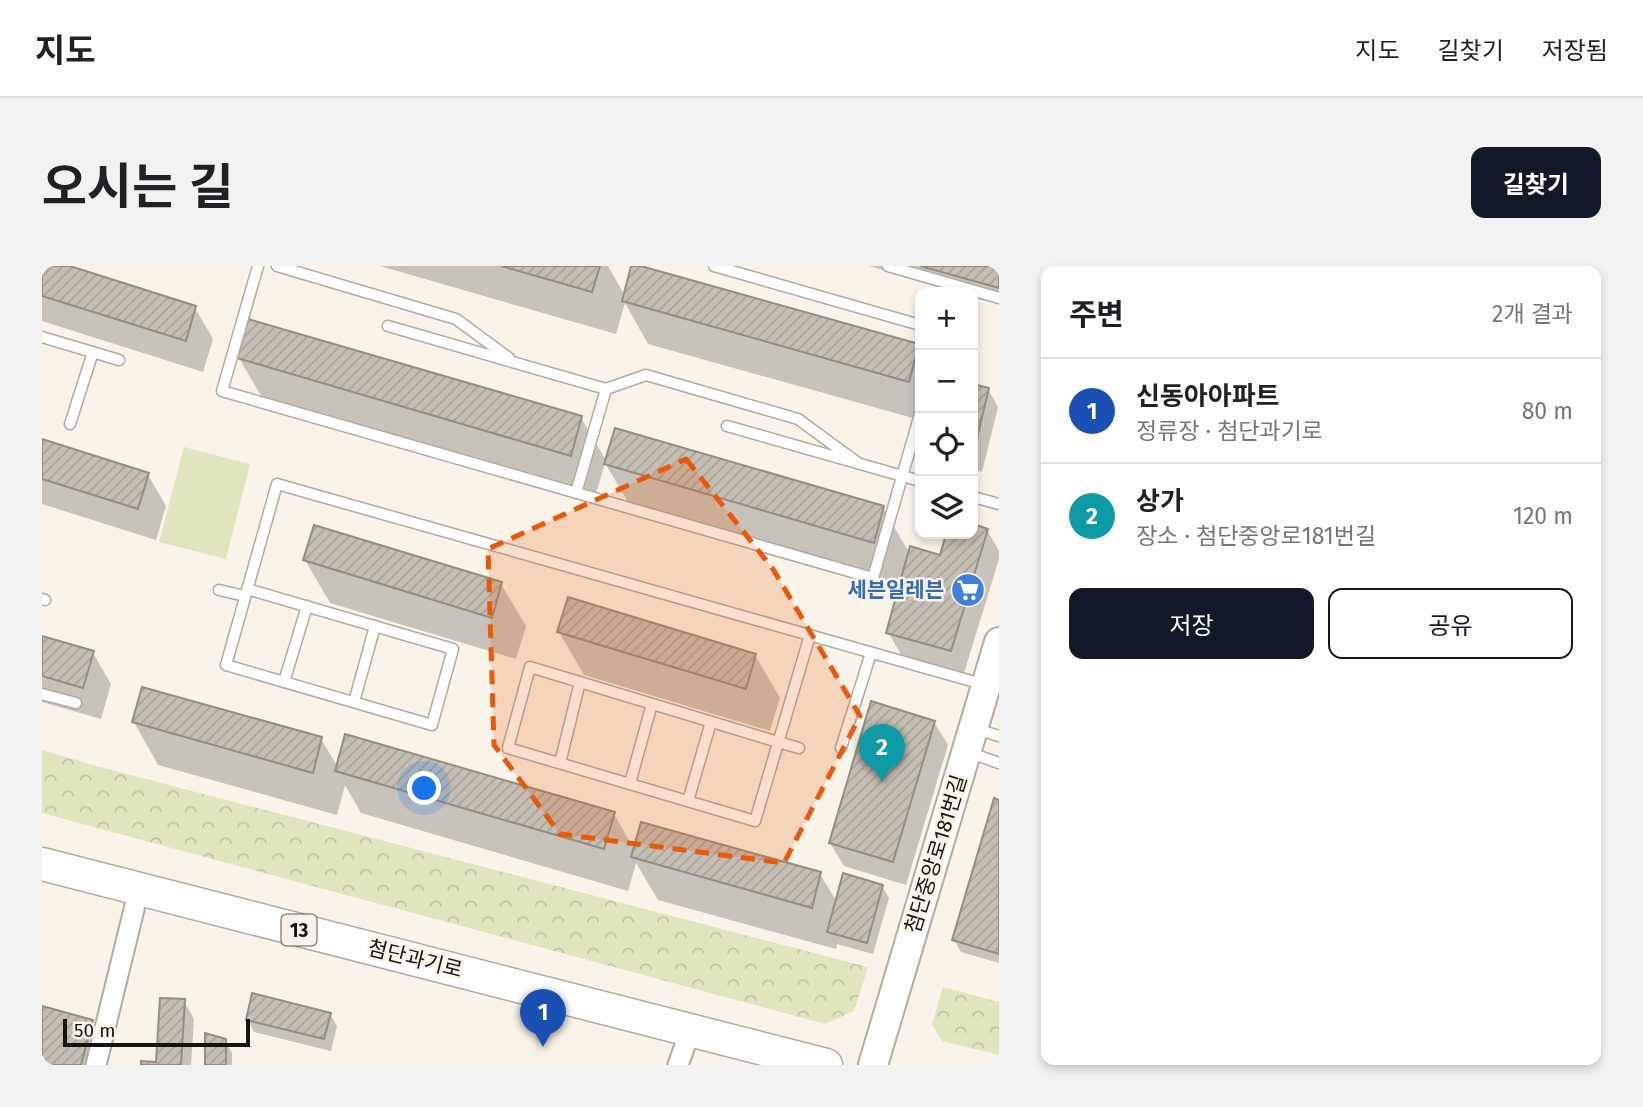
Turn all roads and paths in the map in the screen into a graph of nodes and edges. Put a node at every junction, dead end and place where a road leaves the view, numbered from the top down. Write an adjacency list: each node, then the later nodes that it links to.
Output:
1 (258, 266): 19 (lane)
2 (277, 266): 11 (lane)
3 (714, 266): 6 (lane)
4 (888, 266): 5 (lane)
5 (999, 299)
6 (915, 324)
7 (388, 326): 11 (lane)
8 (42, 337): 9 (lane)
9 (93, 352): 10 (lane); 13 (lane)
10 (120, 360)
11 (515, 362): 12 (lane)
12 (606, 388): 16 (lane); 19 (lane)
13 (70, 424)
14 (727, 426): 16 (lane)
15 (915, 433): 17 (lane)
16 (858, 463): 17 (lane)
17 (904, 476): 18 (lane); 19 (lane)
18 (915, 479)
19 (576, 493)
20 (978, 498): 21 (lane)
21 (999, 504)
22 (219, 590): 23 (lane)
23 (246, 592): 24 (lane); 26 (lane); 29 (lane)
24 (307, 606): 25 (lane); 29 (lane)
25 (375, 626): 33 (lane); 33 (lane)
26 (810, 635): 28 (lane); 38 (lane)
27 (999, 642): 31 (street, 첨단중앙로181번길)
28 (871, 653): 31 (lane); 40 (lane)
29 (284, 682): 33 (lane)
30 (580, 682): 35 (lane); 41 (lane); 41 (lane)
31 (986, 686): 37 (street, 첨단중앙로181번길)
32 (42, 694): 34 (lane)
33 (354, 702)
34 (76, 703)
35 (652, 704): 36 (lane); 43 (lane)
36 (711, 722): 38 (lane); 44 (lane)
37 (980, 738): 42 (lane); 51 (street, 첨단중앙로181번길)
38 (778, 742): 39 (lane); 44 (lane)
39 (799, 748)
40 (841, 748)
41 (559, 763): 43 (lane)
42 (999, 763)
43 (630, 783): 44 (lane)
44 (688, 801)
45 (42, 864): 46 (main road, 첨단과기로 / 13)
46 (139, 889): 47 (main road, 첨단과기로 / 13); 48 (street)
47 (691, 1029): 49 (street); 50 (main road, 첨단과기로 / 13)
48 (96, 1065)
49 (678, 1065)
50 (826, 1065)
51 (873, 1065)

